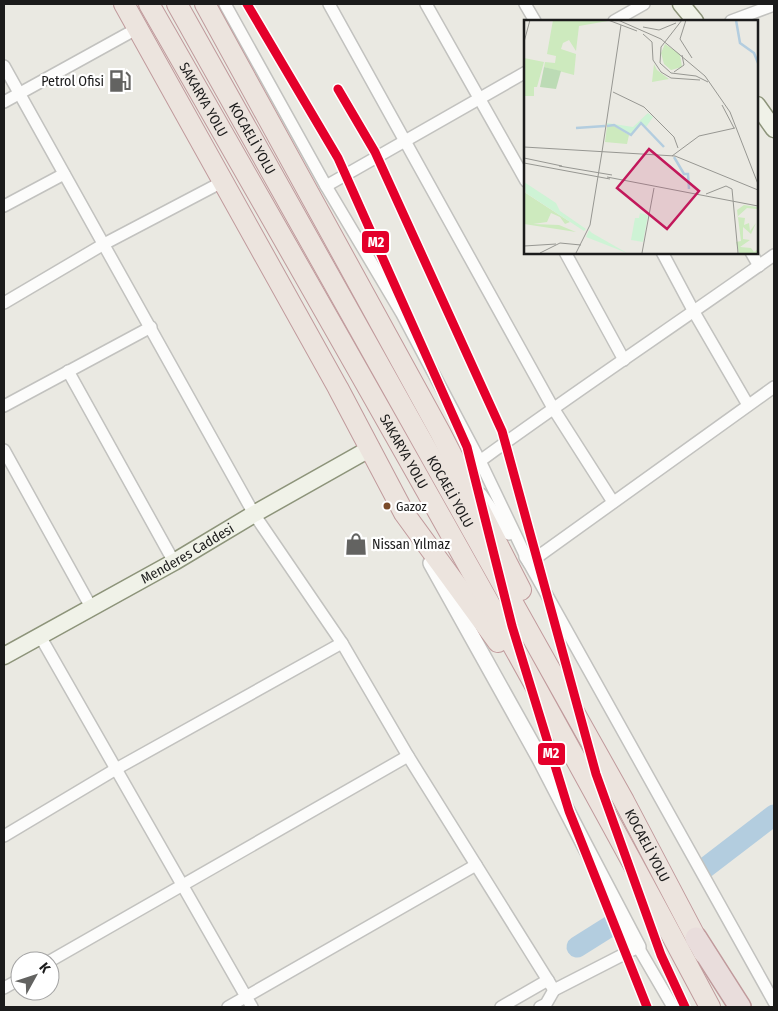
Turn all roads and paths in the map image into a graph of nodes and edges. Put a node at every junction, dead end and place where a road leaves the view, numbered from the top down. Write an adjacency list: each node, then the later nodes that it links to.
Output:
1 (124, 4): 16 (highway)
2 (149, 4): 58 (highway, SAKARYA YOLU)
3 (177, 4): 61 (highway, KOCAELİ YOLU)
4 (204, 4): 45 (highway)
5 (226, 4): 28 (street)
6 (329, 4): 24 (street)
7 (426, 4): 20 (street)
8 (525, 4): 12 (street)
9 (644, 4): 13 (street)
10 (682, 4): 14 (main road)
11 (774, 5): 15 (street)
12 (534, 20)
13 (616, 20)
14 (694, 20)
15 (734, 20)
16 (138, 28): 19 (street); 27 (highway)
17 (4, 66): 19 (street)
18 (524, 73): 20 (street)
19 (19, 94): 21 (street); 25 (street)
20 (480, 98): 24 (street); 26 (street)
21 (4, 102)
22 (758, 106): 23 (main road)
23 (773, 126)
24 (405, 140): 28 (street); 44 (street)
25 (64, 174): 29 (street); 30 (street)
26 (524, 177)
27 (224, 181): 30 (street); 46 (highway)
28 (326, 186): 48 (street)
29 (4, 206)
30 (104, 244): 36 (street); 38 (street)
31 (566, 254): 39 (street)
32 (663, 254): 37 (street)
33 (753, 254): 35 (street)
34 (774, 255): 35 (street)
35 (759, 266): 37 (street)
36 (4, 303)
37 (694, 312): 39 (street); 42 (street)
38 (150, 327): 40 (street); 51 (street)
39 (624, 360): 44 (street)
40 (68, 372): 43 (street); 52 (street)
41 (774, 387): 42 (street)
42 (748, 405): 49 (street)
43 (4, 406)
44 (553, 408): 48 (street); 49 (street)
45 (448, 447): 53 (street); 61 (highway)
46 (370, 448): 50 (highway); 51 (main road, Menderes Caddesi)
47 (4, 450): 54 (street)
48 (480, 461): 53 (street)
49 (613, 502): 53 (street)
50 (404, 513): 58 (highway); 66 (street)
51 (254, 514): 52 (main road, Menderes Caddesi); 56 (street)
52 (174, 562): 54 (main road, Menderes Caddesi)
53 (529, 563): 70 (street)
54 (91, 607): 55 (main road, Menderes Caddesi)
55 (40, 636): 57 (main road, Menderes Caddesi); 60 (street)
56 (342, 643): 59 (street); 60 (street)
57 (5, 653)
58 (552, 718): 76 (highway, SAKARYA YOLU)
59 (408, 756): 63 (street); 64 (street)
60 (116, 769): 62 (street); 64 (street)
61 (624, 801): 65 (highway, KOCAELİ YOLU)
62 (4, 836)
63 (476, 864): 68 (street); 69 (street)
64 (182, 885): 67 (street); 69 (street)
65 (696, 938): 77 (highway, KOCAELİ YOLU); 78 (highway)
66 (638, 947): 68 (street); 75 (street)
67 (60, 956)
68 (551, 985): 71 (street); 74 (street)
69 (246, 997): 72 (street); 73 (street)
70 (774, 1002)
71 (545, 1006)
72 (228, 1007)
73 (252, 1007)
74 (501, 1007)
75 (673, 1007)
76 (710, 1007)
77 (734, 1007)
78 (740, 1007)

